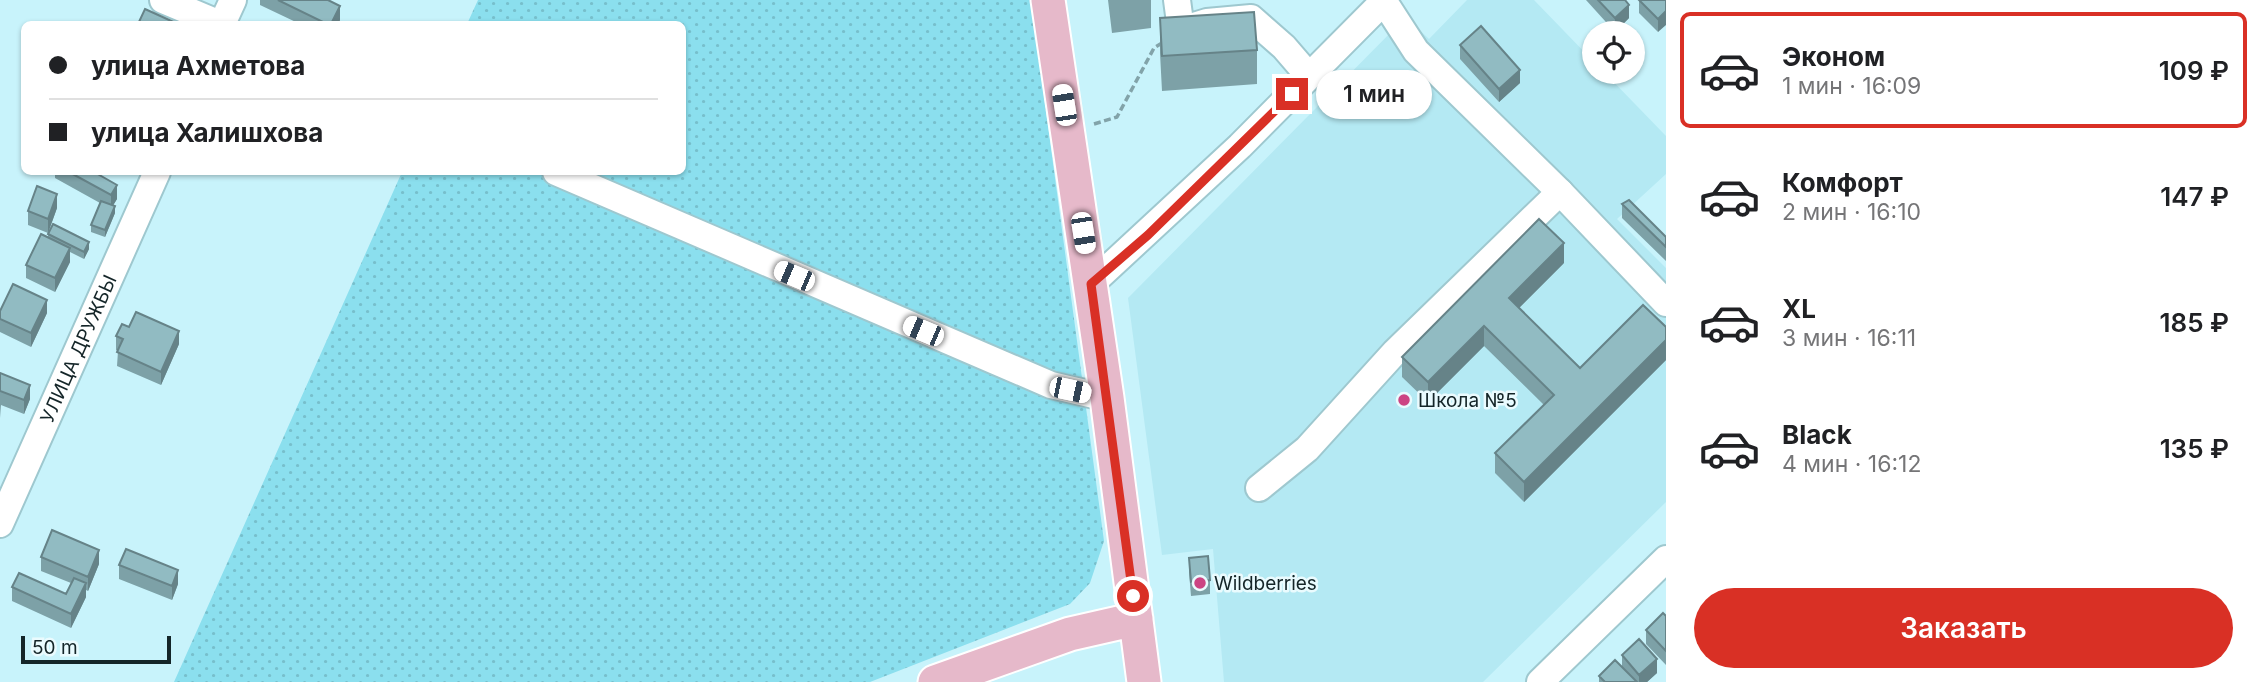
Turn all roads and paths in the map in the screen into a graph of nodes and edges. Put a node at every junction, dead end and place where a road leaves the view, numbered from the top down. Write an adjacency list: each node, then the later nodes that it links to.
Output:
1 (163, 0): 6 (street)
2 (233, 0): 7 (street)
3 (1048, 0): 10 (main road)
4 (1177, 0): 8 (street)
5 (1384, 0): 9 (street); 13 (street)
6 (214, 21)
7 (222, 21)
8 (1181, 30): 9 (street); 10 (path)
9 (1309, 76): 14 (street)
10 (1068, 131): 14 (main road)
11 (156, 175): 18 (street, УЛИЦА ДРУЖБЫ)
12 (563, 175): 16 (street)
13 (1560, 192): 15 (street); 17 (street)
14 (1091, 284): 16 (main road)
15 (1666, 303)
16 (1107, 398): 20 (main road)
17 (1259, 488)
18 (0, 524)
19 (1666, 559): 23 (street)
20 (1136, 619): 21 (main road); 22 (main road)
21 (935, 682)
22 (1144, 682)
23 (1541, 682)

